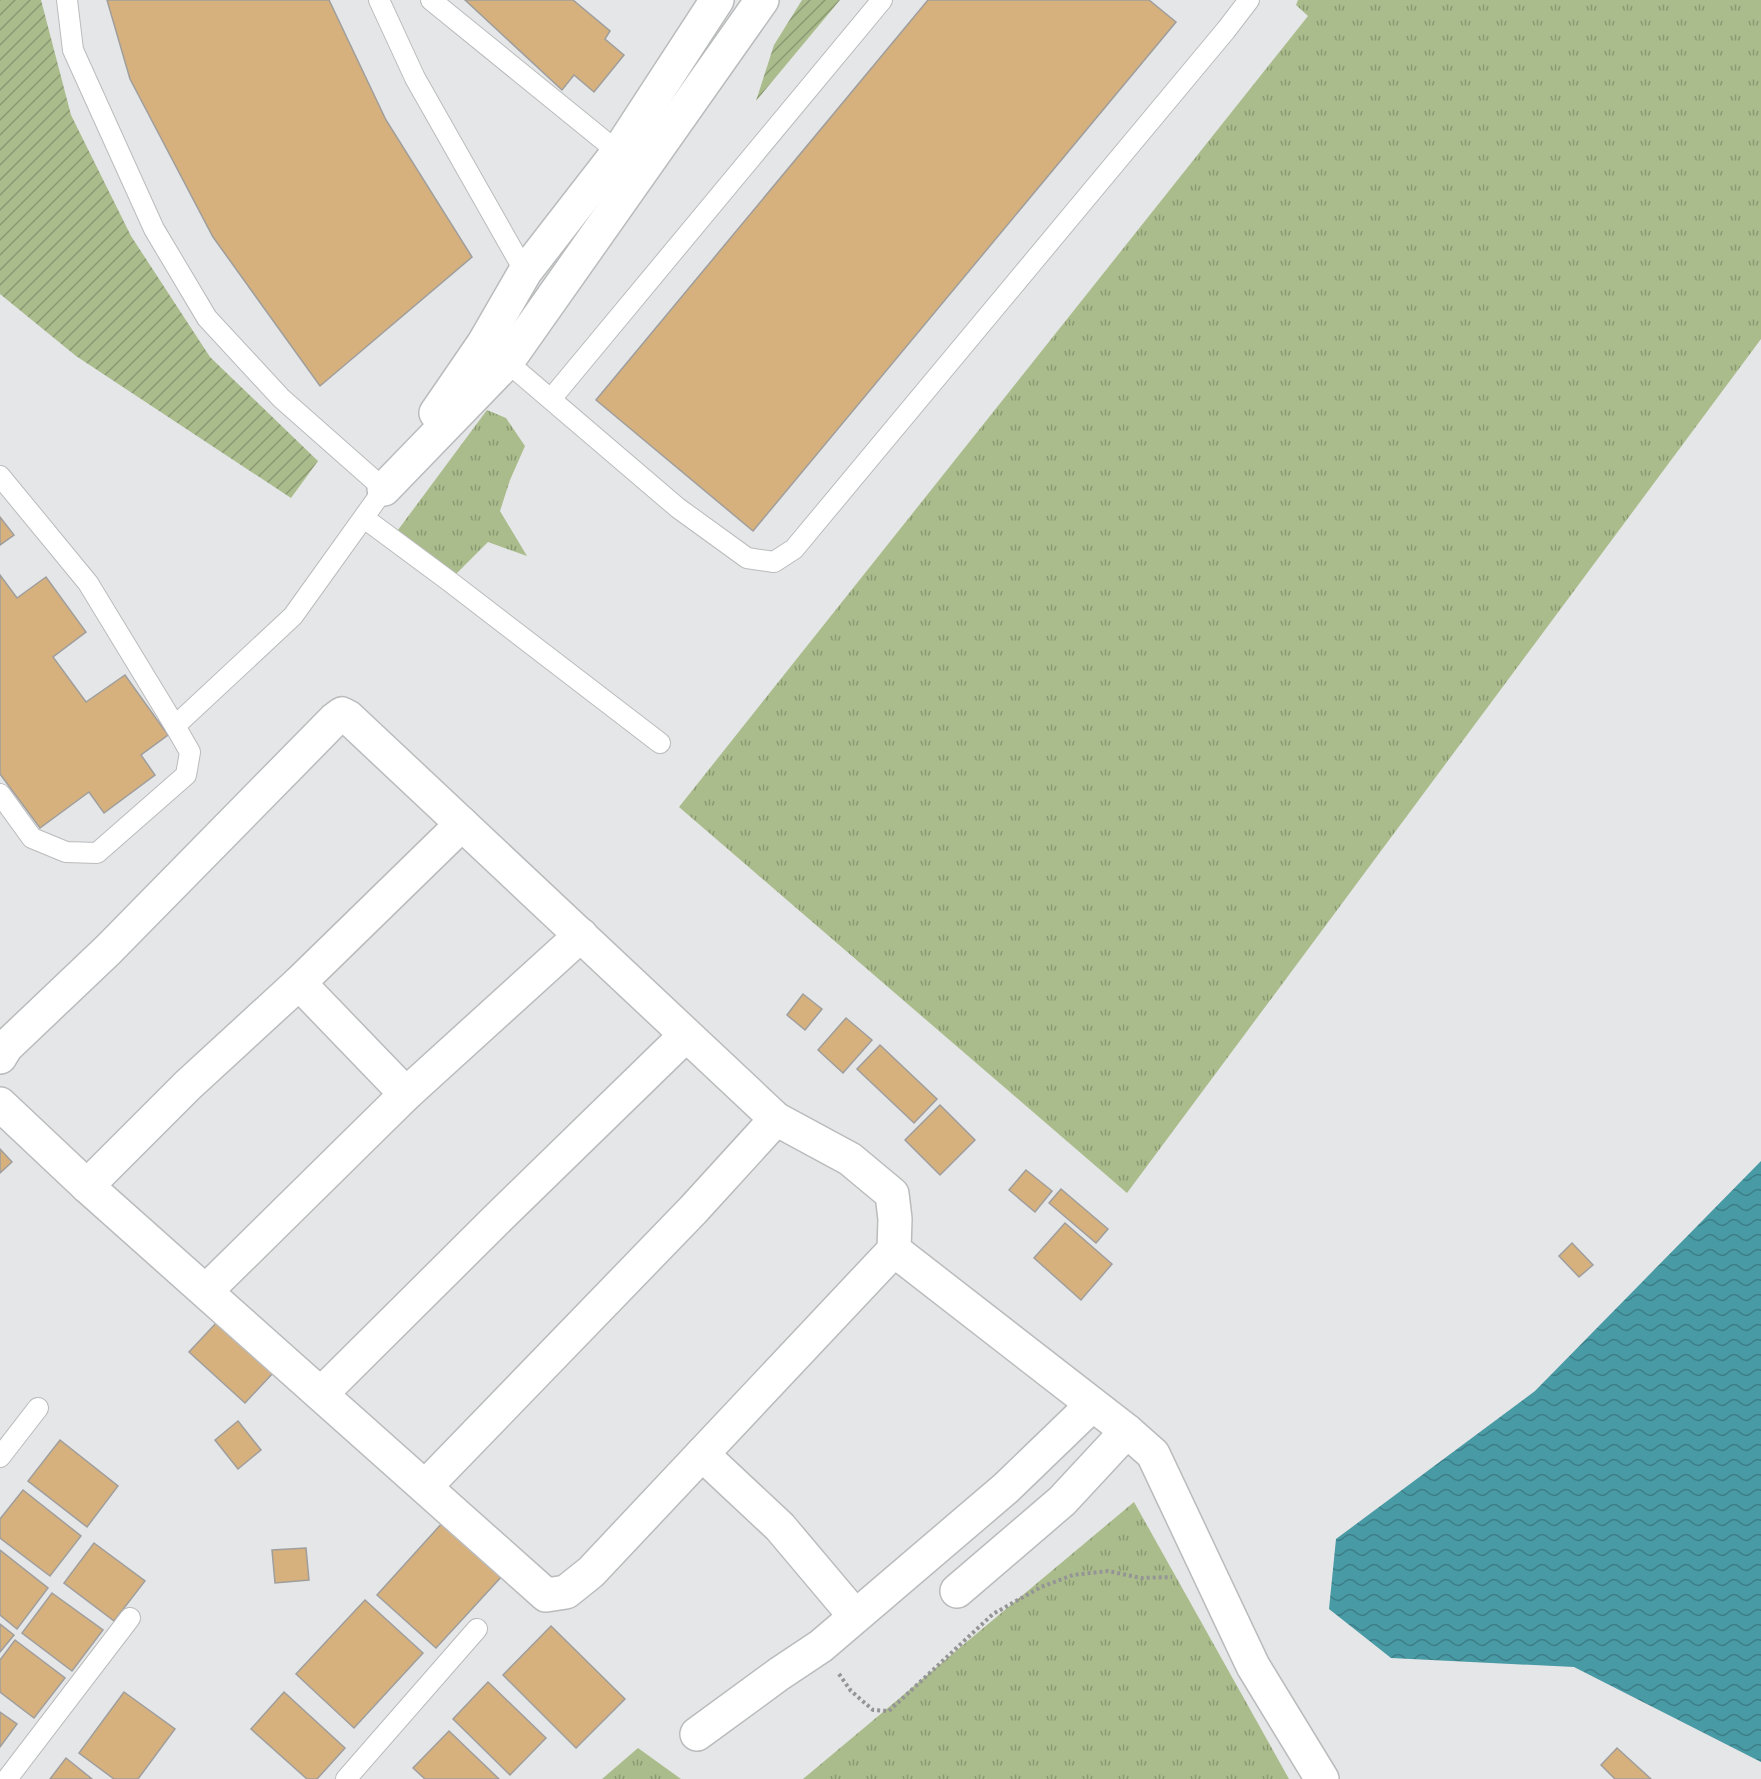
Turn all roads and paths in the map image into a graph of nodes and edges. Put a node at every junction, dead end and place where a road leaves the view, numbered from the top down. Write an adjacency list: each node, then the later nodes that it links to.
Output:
1 (67, 0): 13 (lane)
2 (379, 0): 9 (lane)
3 (430, 0): 8 (lane)
4 (717, 0): 8 (street)
5 (762, 0): 10 (street)
6 (882, 0): 11 (lane)
7 (1249, 0): 11 (lane)
8 (618, 152): 9 (street)
9 (525, 272): 10 (street)
10 (495, 352): 11 (lane); 13 (street)
11 (551, 399)
12 (0, 476): 15 (lane)
13 (384, 489): 14 (lane)
14 (364, 518): 15 (lane); 16 (lane)
15 (175, 726): 17 (lane)
16 (660, 743)
17 (0, 794)
18 (462, 824): 19 (street); 20 (street); 22 (street)
19 (581, 934): 21 (street); 23 (street)
20 (299, 983): 23 (street); 26 (street)
21 (686, 1035): 25 (street); 29 (street)
22 (0, 1057)
23 (406, 1094): 28 (street)
24 (0, 1104): 26 (street)
25 (776, 1119): 27 (street); 35 (street)
26 (87, 1185): 28 (street)
27 (894, 1250): 30 (street); 33 (street)
28 (206, 1291): 29 (street)
29 (321, 1394): 35 (street)
30 (1092, 1405): 32 (street); 38 (street)
31 (38, 1408): 34 (lane)
32 (1127, 1431): 36 (street); 37 (street)
33 (702, 1454): 35 (street); 38 (street)
34 (0, 1457)
35 (425, 1487)
36 (1210, 1575): 41 (path); 45 (street)
37 (957, 1591)
38 (855, 1616): 41 (street)
39 (130, 1618): 43 (lane)
40 (477, 1629): 44 (lane)
41 (821, 1646): 42 (street)
42 (697, 1734)
43 (7, 1779)
44 (346, 1779)
45 (1322, 1779)

